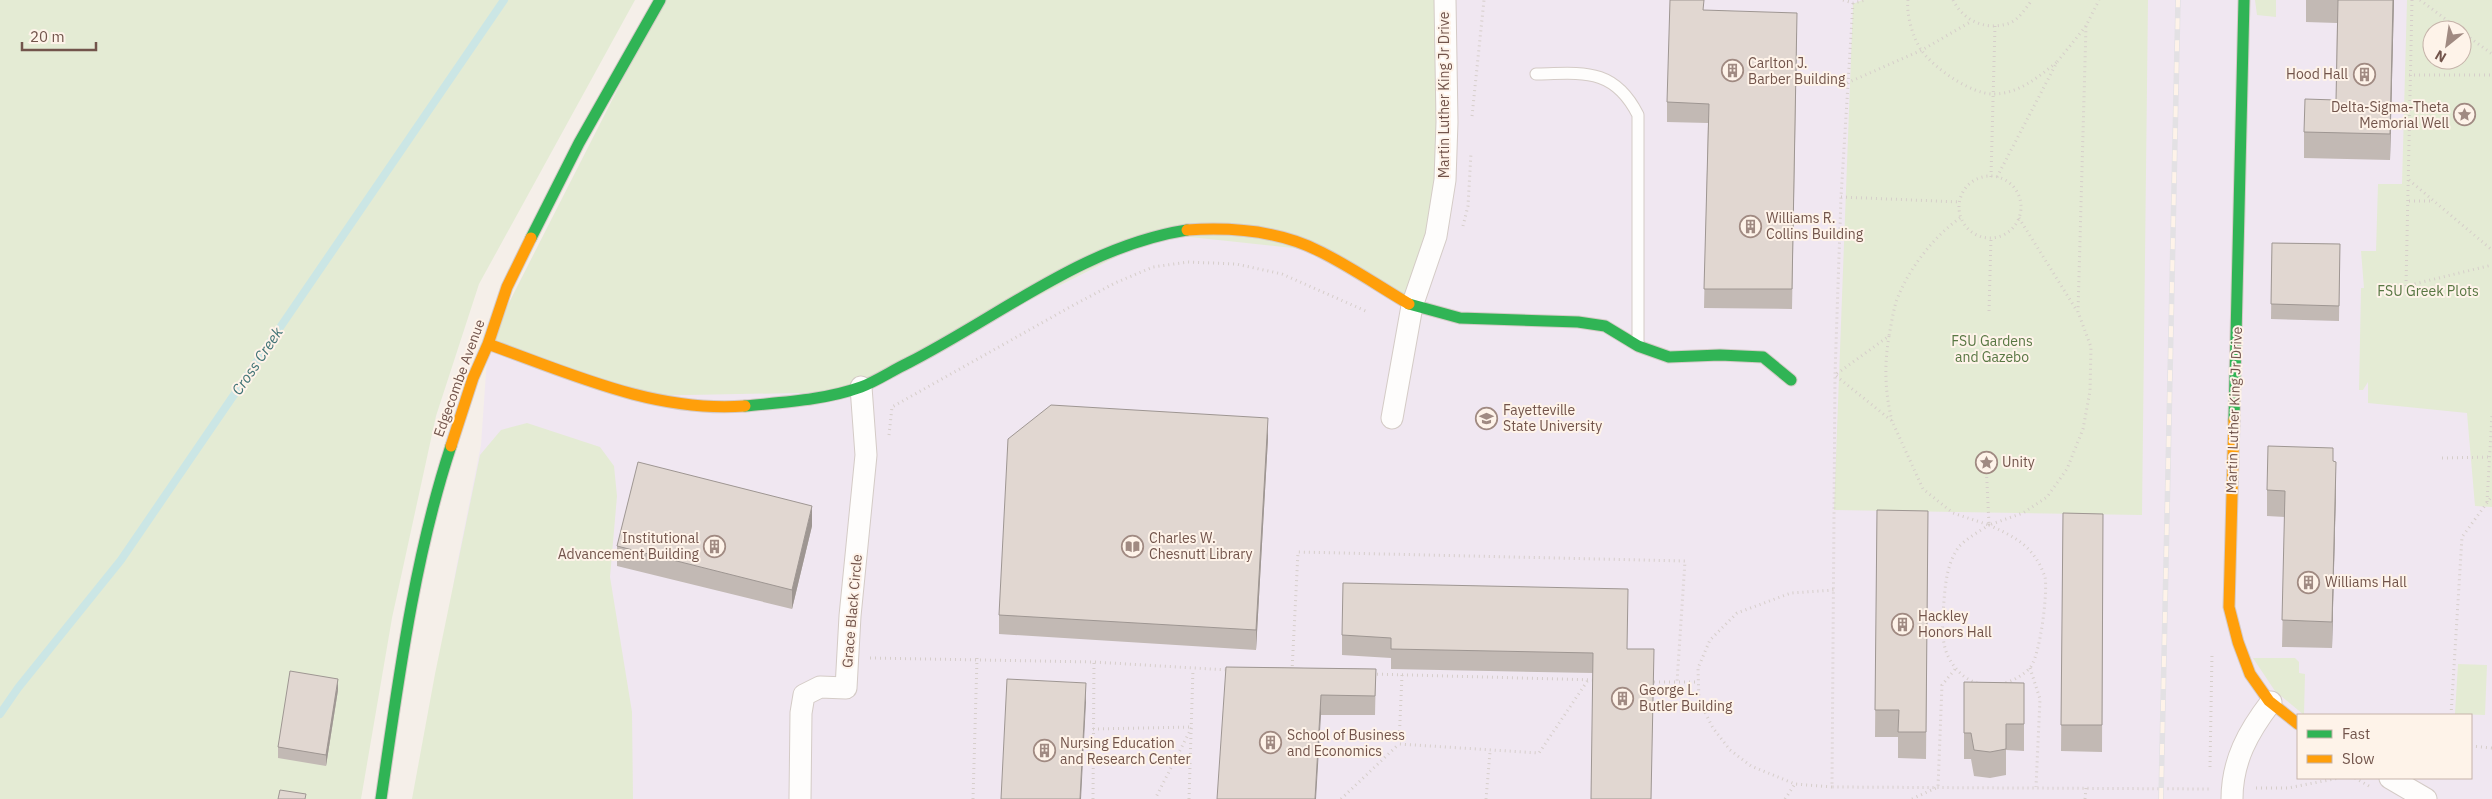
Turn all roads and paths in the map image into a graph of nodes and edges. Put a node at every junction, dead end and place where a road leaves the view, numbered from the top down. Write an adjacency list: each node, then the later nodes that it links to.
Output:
1 (660, 0): 43 (street, Edgecombe Avenue)
2 (1445, 0): 38 (street, Martin Luther King Jr Drive)
3 (1843, 0): 12 (path)
4 (1866, 0): 12 (path)
5 (1908, 0): 18 (path)
6 (1953, 0): 14 (path)
7 (2032, 0): 15 (path)
8 (2099, 0): 16 (path)
9 (2244, 0): 76 (street, Martin Luther King Jr Drive)
10 (2412, 0): 22 (path)
11 (2420, 0): 13 (path)
12 (1853, 3): 24 (path)
13 (2446, 20)
14 (1972, 21): 15 (path); 18 (path)
15 (1995, 26): 25 (path)
16 (2086, 26): 20 (path); 40 (path)
17 (2472, 39): 19 (path)
18 (1922, 50): 24 (path); 25 (path)
19 (2492, 54)
20 (2057, 62): 25 (path); 27 (path)
21 (1536, 74): 44 (lane)
22 (2409, 75): 23 (path); 28 (path)
23 (2492, 75)
24 (1848, 83): 29 (path)
25 (1993, 94): 26 (path)
26 (1991, 177): 27 (path); 32 (path)
27 (1996, 177): 34 (path)
28 (2409, 180): 30 (path); 31 (path)
29 (1841, 197): 32 (path); 45 (path)
30 (2409, 201): 31 (path); 37 (path)
31 (2434, 201): 36 (path)
32 (1960, 202): 33 (path)
33 (1960, 218): 35 (path); 42 (path)
34 (2019, 218): 35 (path); 40 (path)
35 (1991, 238): 39 (path)
36 (2492, 250)
37 (2492, 265)
38 (1412, 306): 44 (street); 47 (street); 49 (street, Martin Luther King Jr Drive)
39 (1989, 311)
40 (2078, 312): 57 (path)
41 (1374, 315): 51 (path)
42 (1889, 336): 45 (path); 50 (path)
43 (488, 344): 47 (street); 93 (street, Edgecombe Avenue)
44 (1638, 346): 46 (street)
45 (1835, 375): 50 (path); 58 (path)
46 (1791, 380)
47 (861, 387): 94 (street, Grace Black Circle)
48 (2492, 415): 52 (path)
49 (1392, 418)
50 (1892, 422): 57 (path)
51 (889, 442)
52 (2491, 457): 53 (path); 56 (path)
53 (2442, 458)
54 (1986, 462): 57 (path)
55 (2492, 496): 56 (path)
56 (2487, 503): 77 (path)
57 (1989, 525): 62 (path); 63 (path)
58 (1834, 590): 75 (path); 88 (path)
59 (865, 658): 60 (path)
60 (977, 658): 61 (path); 95 (path)
61 (1094, 662): 64 (path); 80 (path)
62 (1956, 668): 63 (path); 89 (path)
63 (2030, 668): 90 (path)
64 (1193, 669): 65 (path); 79 (path)
65 (1233, 670)
66 (1282, 672): 67 (path)
67 (1292, 672): 68 (path); 74 (path)
68 (1301, 672)
69 (1366, 674): 70 (path)
70 (1402, 675): 71 (path); 81 (path)
71 (1588, 680): 72 (path); 84 (path)
72 (1598, 680)
73 (1647, 682): 74 (path)
74 (1677, 682): 75 (path)
75 (1699, 682): 87 (path)
76 (2271, 702): 78 (street, Martin Luther King Jr Drive); 92 (street)
77 (2451, 714)
78 (2297, 723)
79 (1192, 727): 80 (path); 97 (path); 98 (path)
80 (1093, 729): 96 (path)
81 (1399, 744): 84 (path); 99 (path)
82 (2472, 746): 83 (path)
83 (2492, 748)
84 (1490, 752): 100 (path)
85 (2334, 779): 92 (path)
86 (2392, 779): 104 (street)
87 (1795, 784): 88 (path); 101 (path)
88 (1832, 787): 89 (path)
89 (1938, 787): 90 (path); 102 (path)
90 (2036, 787): 91 (path)
91 (2086, 788): 92 (path); 103 (path)
92 (2232, 794)
93 (381, 799)
94 (800, 799)
95 (974, 799)
96 (1094, 799)
97 (1155, 799)
98 (1189, 799)
99 (1341, 799)
100 (1486, 799)
101 (1785, 799)
102 (1912, 799)
103 (2085, 799)
104 (2426, 799)

